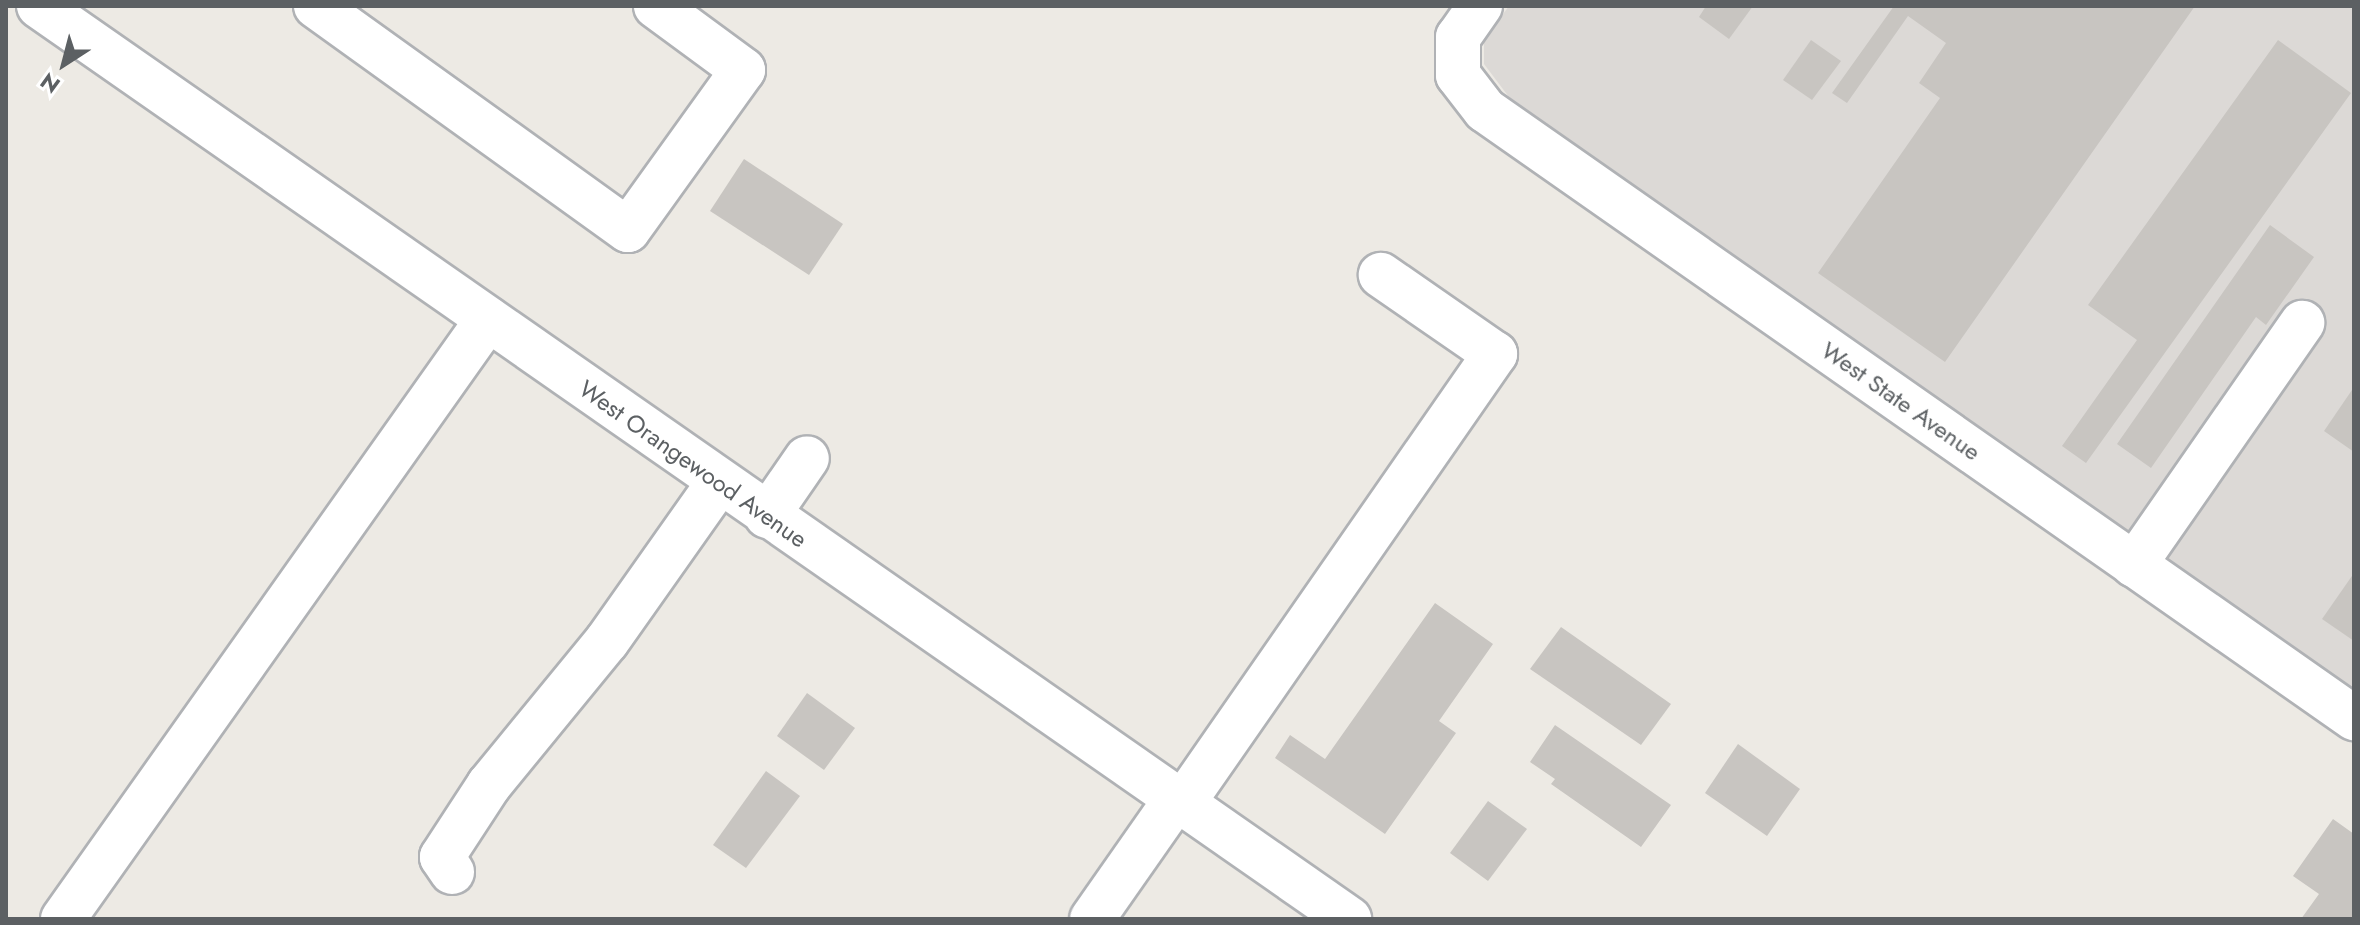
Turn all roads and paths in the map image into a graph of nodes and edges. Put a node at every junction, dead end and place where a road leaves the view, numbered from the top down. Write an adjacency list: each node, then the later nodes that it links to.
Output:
1 (39, 6): 6 (street, West Orangewood Avenue)
2 (316, 6): 4 (street)
3 (1480, 6): 11 (street, West State Avenue)
4 (662, 8)
5 (1381, 275): 13 (street)
6 (488, 319): 9 (street, West Orangewood Avenue); 15 (street)
7 (2302, 323): 11 (street)
8 (807, 458): 10 (street)
9 (719, 482): 10 (street, West Orangewood Avenue); 14 (street)
10 (767, 516): 13 (street, West Orangewood Avenue)
11 (2134, 565): 12 (street, West State Avenue)
12 (2354, 718)
13 (1180, 801): 16 (street); 17 (street, West Orangewood Avenue)
14 (452, 872)
15 (63, 919)
16 (1092, 919)
17 (1349, 919)

